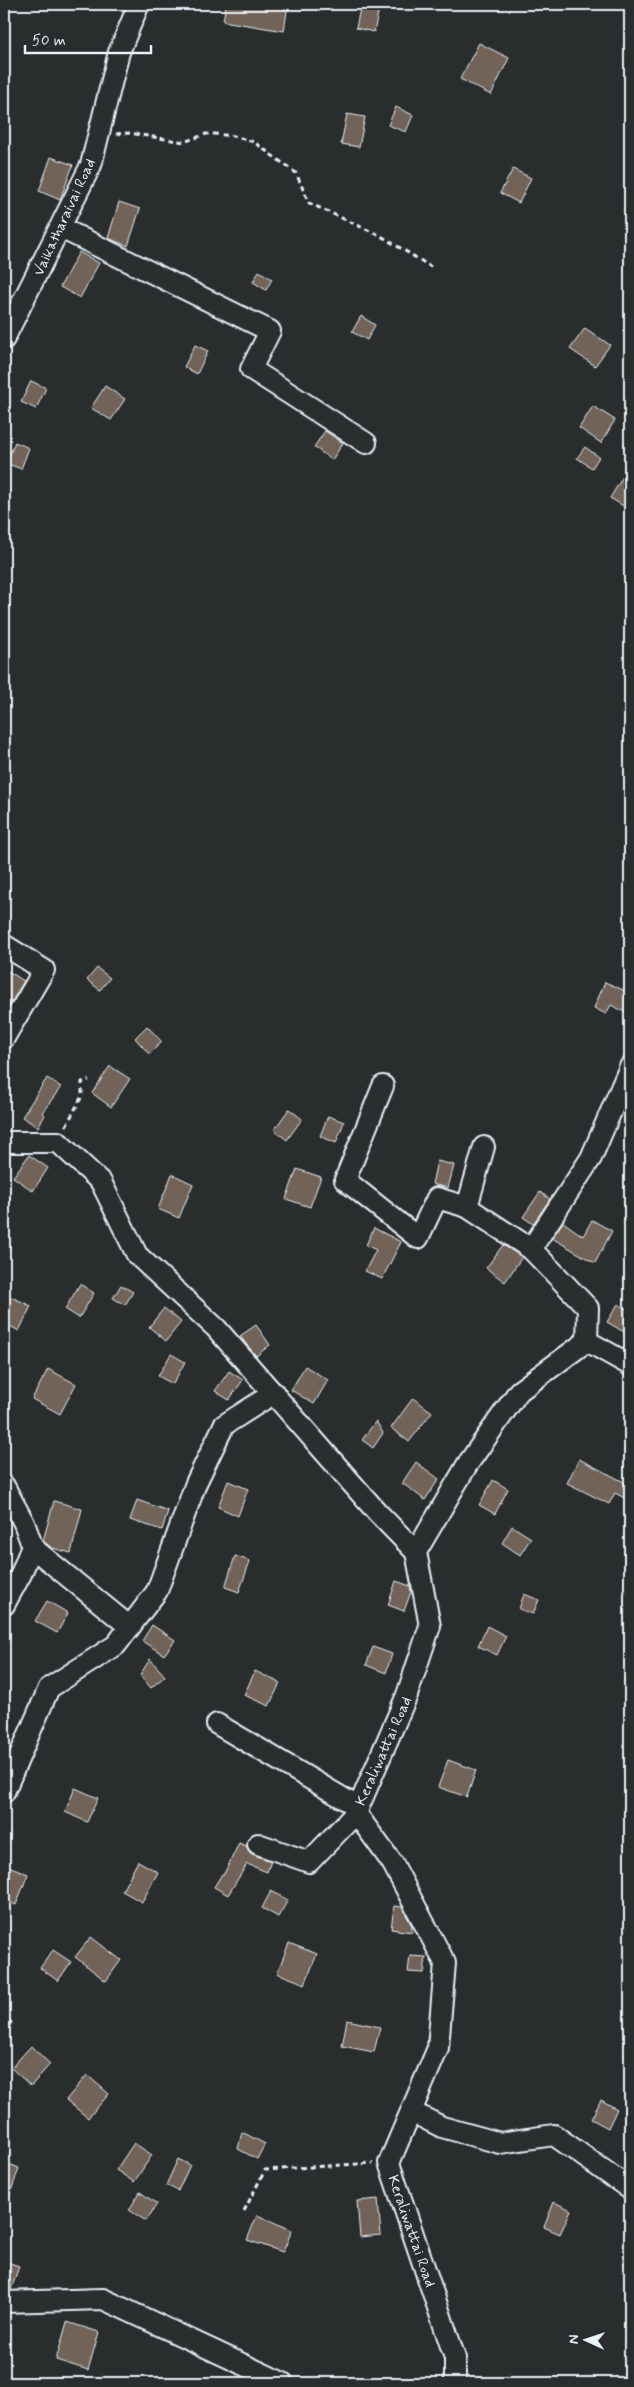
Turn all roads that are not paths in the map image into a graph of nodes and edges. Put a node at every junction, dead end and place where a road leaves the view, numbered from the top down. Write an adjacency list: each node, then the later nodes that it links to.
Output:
1 (139, 4): 2 (street, Vaikatharaivai Road)
2 (61, 228): 3 (street, Vaikatharaivai Road); 4 (street)
3 (4, 340)
4 (366, 443)
5 (4, 945): 6 (street)
6 (4, 1038)
7 (630, 1067): 12 (street)
8 (383, 1086): 11 (street)
9 (4, 1142): 15 (street)
10 (484, 1147): 11 (street)
11 (467, 1207): 12 (street)
12 (531, 1249): 13 (street)
13 (587, 1341): 14 (street); 18 (street)
14 (630, 1364)
15 (274, 1393): 18 (street); 20 (street)
16 (4, 1486): 17 (street)
17 (32, 1546): 19 (street); 20 (street)
18 (416, 1552): 23 (street, Keraliwattai Road)
19 (4, 1605)
20 (130, 1627): 22 (street)
21 (217, 1724): 23 (street)
22 (4, 1792)
23 (357, 1810): 24 (street); 25 (street, Keraliwattai Road)
24 (258, 1844)
25 (412, 2112): 26 (street); 29 (street, Keraliwattai Road)
26 (630, 2189)
27 (4, 2302): 28 (street)
28 (283, 2383)
29 (455, 2383)

